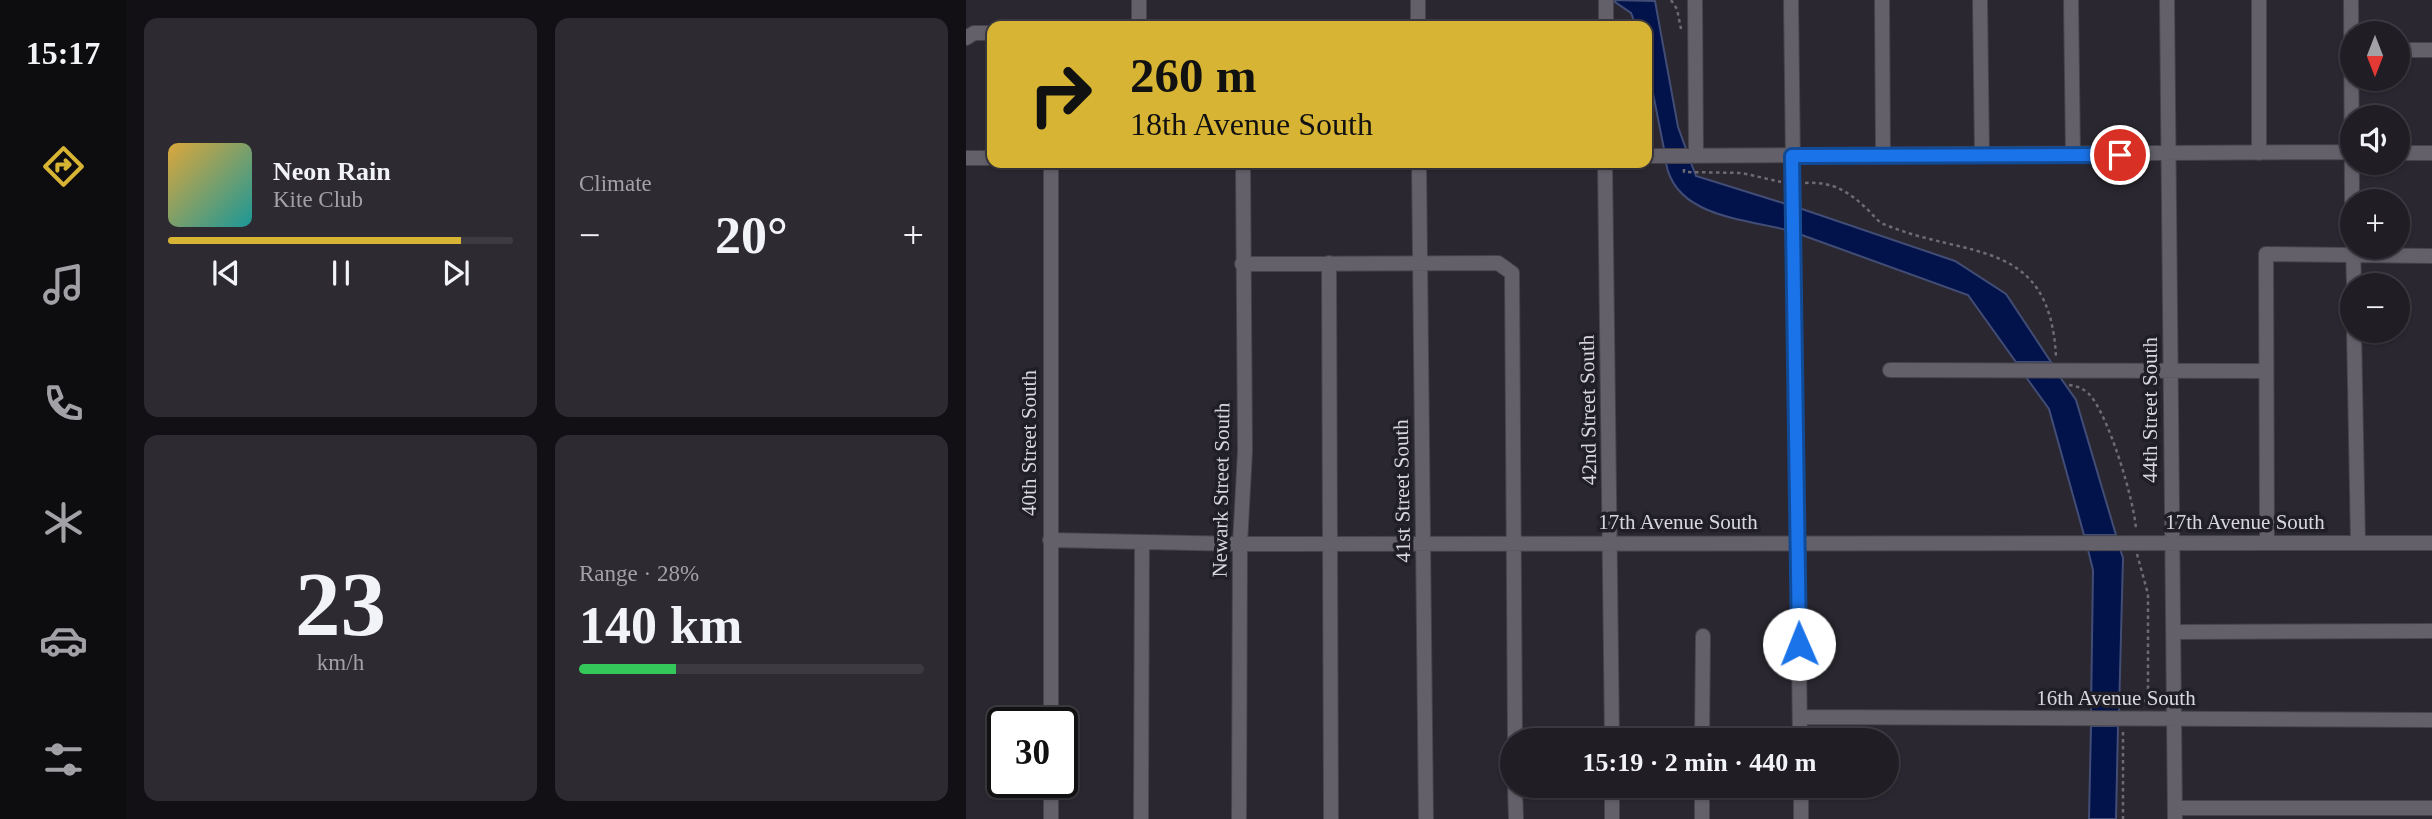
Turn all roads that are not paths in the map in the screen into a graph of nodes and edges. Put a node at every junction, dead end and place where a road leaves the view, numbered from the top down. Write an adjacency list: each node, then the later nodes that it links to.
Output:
1 (1139, 0): 12 (street)
2 (1418, 0): 13 (street)
3 (1606, 0): 14 (street)
4 (1695, 0): 28 (street)
5 (1791, 0): 29 (street)
6 (1882, 0): 30 (street)
7 (1980, 0): 25 (street)
8 (2071, 0): 26 (street)
9 (2166, 0): 24 (street, 44th Street South)
10 (2259, 0): 21 (street)
11 (2351, 0): 15 (street)
12 (1139, 21)
13 (1418, 21)
14 (1605, 21)
15 (2351, 21)
16 (987, 33): 17 (street)
17 (966, 38)
18 (2410, 50): 19 (street)
19 (2432, 50)
20 (2340, 152): 21 (street)
21 (2259, 153): 24 (street)
22 (2410, 153): 23 (street)
23 (2432, 153)
24 (2167, 154): 26 (street); 45 (street, 44th Street South)
25 (1982, 155): 26 (street); 30 (street)
26 (2073, 155)
27 (1652, 156): 28 (street)
28 (1696, 156): 29 (street)
29 (1792, 156): 30 (street); 51 (street)
30 (1882, 156)
31 (966, 158): 32 (street)
32 (987, 158)
33 (1051, 168): 47 (street, 40th Street South)
34 (1243, 168): 42 (street, Newark Street South)
35 (1419, 168): 40 (street, 41st Street South)
36 (1605, 168): 50 (street, 42nd Street South)
37 (2340, 251): 46 (street)
38 (2410, 255): 39 (street)
39 (2432, 256)
40 (1421, 262): 41 (street); 49 (street); 58 (street, 41st Street South)
41 (1329, 263): 42 (street); 57 (street)
42 (1242, 264): 56 (street, Newark Street South)
43 (2354, 343): 54 (street)
44 (1890, 370): 45 (street)
45 (2171, 370): 46 (street); 52 (street, 44th Street South)
46 (2265, 371): 53 (street)
47 (1050, 540): 48 (street, 17th Avenue South); 62 (street, 40th Street South)
48 (1142, 542): 56 (street, 17th Avenue South); 78 (street)
49 (1512, 543): 50 (street, 17th Avenue South); 58 (street, 17th Avenue South); 66 (street)
50 (1610, 543): 51 (street, 17th Avenue South); 67 (street, 42nd Street South)
51 (1797, 543): 52 (street, 17th Avenue South); 63 (street)
52 (2171, 543): 53 (street, 17th Avenue South); 60 (street, 44th Street South)
53 (2267, 543): 54 (street, 17th Avenue South)
54 (2358, 543): 55 (street, 17th Avenue South)
55 (2432, 543)
56 (1240, 544): 57 (street, 17th Avenue South); 79 (street, Newark Street South)
57 (1331, 544): 58 (street, 17th Avenue South); 80 (street)
58 (1424, 544): 81 (street, 41st Street South)
59 (2432, 631): 60 (street)
60 (2173, 632): 64 (street, 44th Street South)
61 (1703, 636): 68 (street)
62 (1051, 707)
63 (1800, 717): 64 (street, 16th Avenue South); 69 (street)
64 (2174, 719): 65 (street, 16th Avenue South); 76 (street, 44th Street South)
65 (2432, 720)
66 (1515, 728)
67 (1612, 728)
68 (1702, 728)
69 (1800, 728)
70 (1051, 798): 77 (street)
71 (1515, 798): 82 (street)
72 (1612, 798): 83 (street)
73 (1702, 798): 84 (street)
74 (1801, 798): 85 (street)
75 (2432, 808): 76 (street)
76 (2175, 813)
77 (1051, 819)
78 (1141, 819)
79 (1239, 819)
80 (1331, 819)
81 (1426, 819)
82 (1516, 819)
83 (1612, 819)
84 (1702, 819)
85 (1801, 819)

